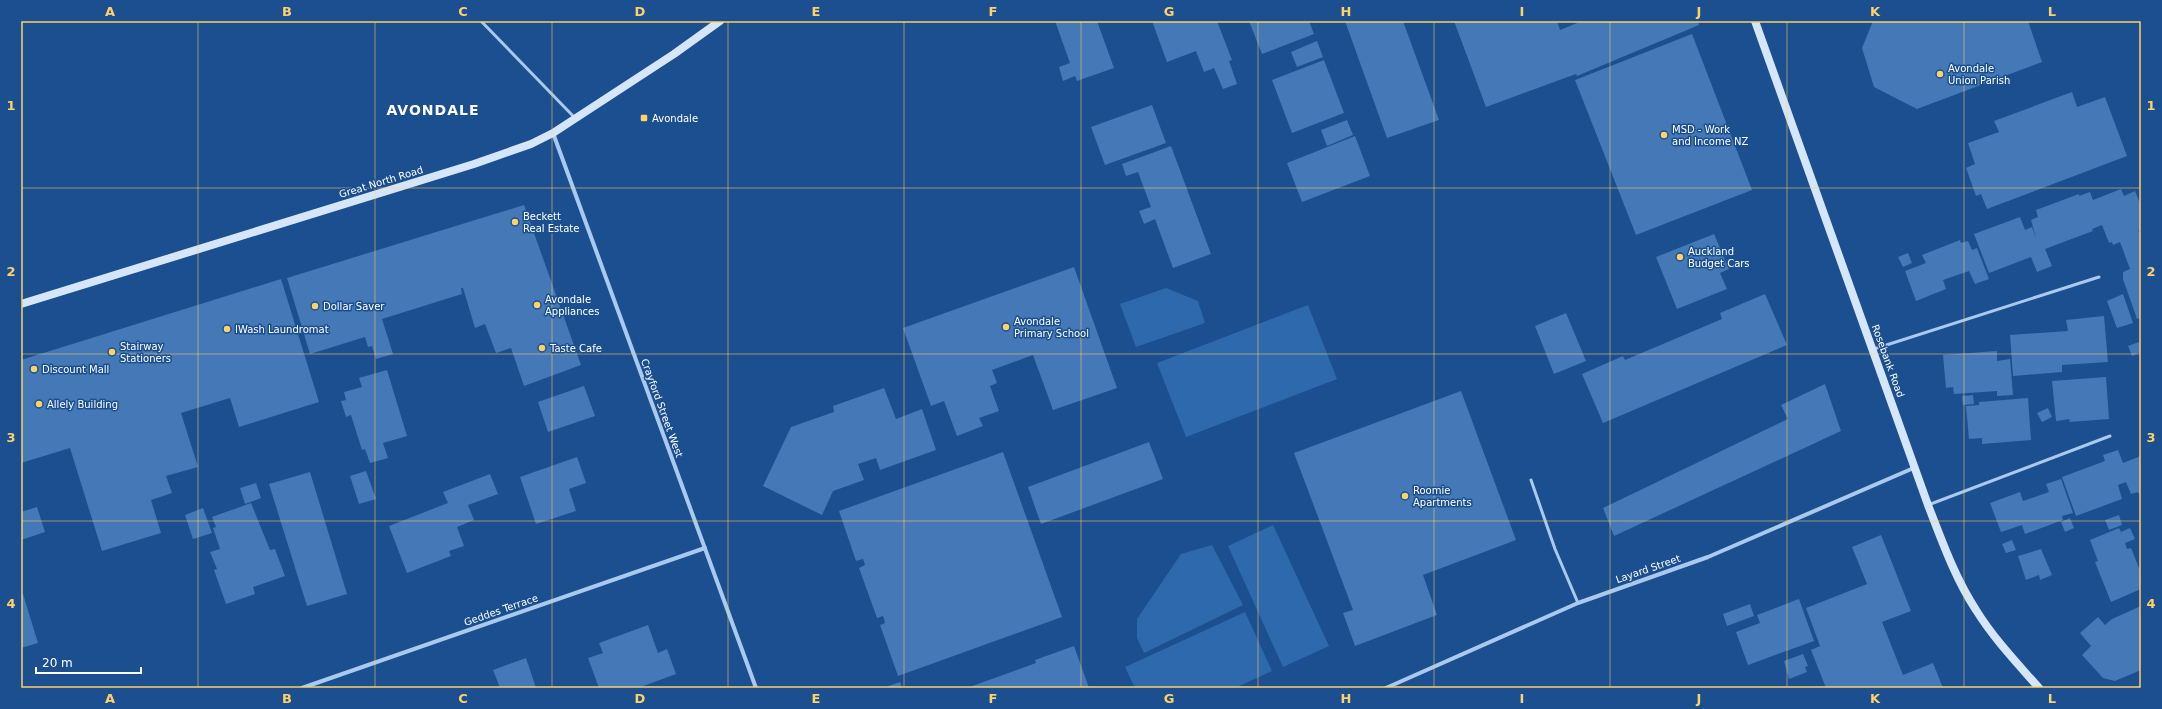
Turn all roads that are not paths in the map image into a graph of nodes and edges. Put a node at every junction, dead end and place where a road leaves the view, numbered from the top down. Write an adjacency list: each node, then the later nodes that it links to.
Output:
1 (481, 21): 4 (lane)
2 (720, 21): 4 (main road, Great North Road)
3 (1756, 21): 8 (main road, Rosebank Road)
4 (575, 119): 5 (main road, Great North Road)
5 (553, 133): 7 (main road, Great North Road); 13 (street, Crayford Street West)
6 (2099, 277): 8 (lane)
7 (21, 304)
8 (1872, 350): 10 (main road, Rosebank Road)
9 (2110, 436): 12 (lane)
10 (1916, 467): 12 (main road, Rosebank Road); 14 (street, Layard Street)
11 (1531, 480): 14 (lane)
12 (1928, 505): 18 (main road, Rosebank Road)
13 (704, 548): 15 (street, Geddes Terrace); 16 (street, Crayford Street West)
14 (1578, 602): 17 (street, Layard Street)
15 (302, 688)
16 (756, 688)
17 (1386, 688)
18 (2039, 688)

